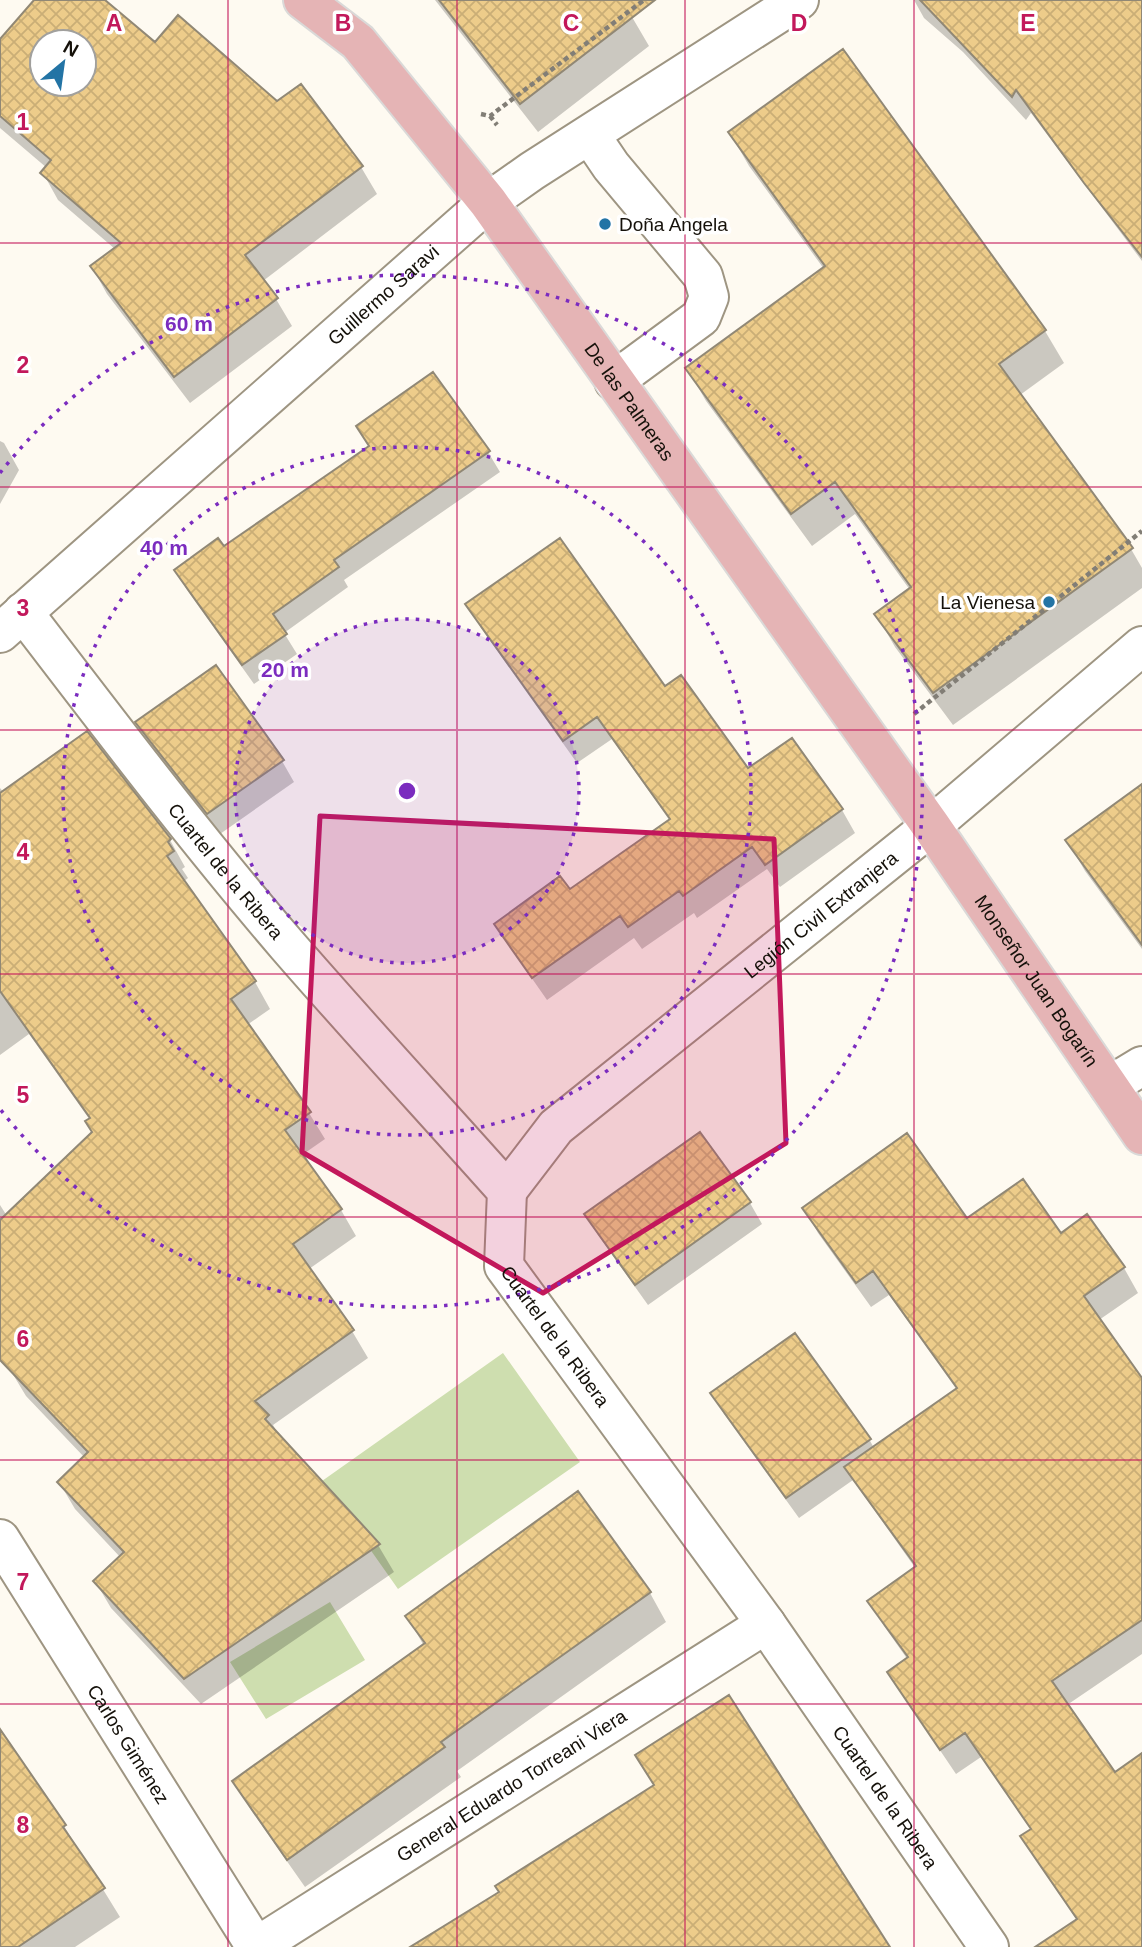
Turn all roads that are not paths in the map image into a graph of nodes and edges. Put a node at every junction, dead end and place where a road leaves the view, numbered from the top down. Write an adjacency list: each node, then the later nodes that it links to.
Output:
1 (303, 0): 4 (main road, De las Palmeras)
2 (799, 0): 3 (street, Guillermo Saravi)
3 (590, 135): 4 (street, Guillermo Saravi); 5 (street)
4 (488, 202): 5 (main road, De las Palmeras); 6 (street, Guillermo Saravi)
5 (614, 381): 8 (main road, De las Palmeras)
6 (11, 622): 12 (street, Cuartel de la Ribera)
7 (1142, 646): 8 (street, Legión Civil Extranjera)
8 (931, 826): 10 (main road, Monseñor Juan Bogarín); 12 (street, Legión Civil Extranjera)
9 (1142, 1066): 10 (street)
10 (1109, 1086): 11 (main road, Monseñor Juan Bogarín)
11 (1142, 1135)
12 (507, 1191): 14 (street, Cuartel de la Ribera)
13 (0, 1539): 15 (street, Carlos Giménez)
14 (766, 1624): 15 (street, General Eduardo Torreani Viera); 16 (street, Cuartel de la Ribera)
15 (256, 1947)
16 (989, 1947)

